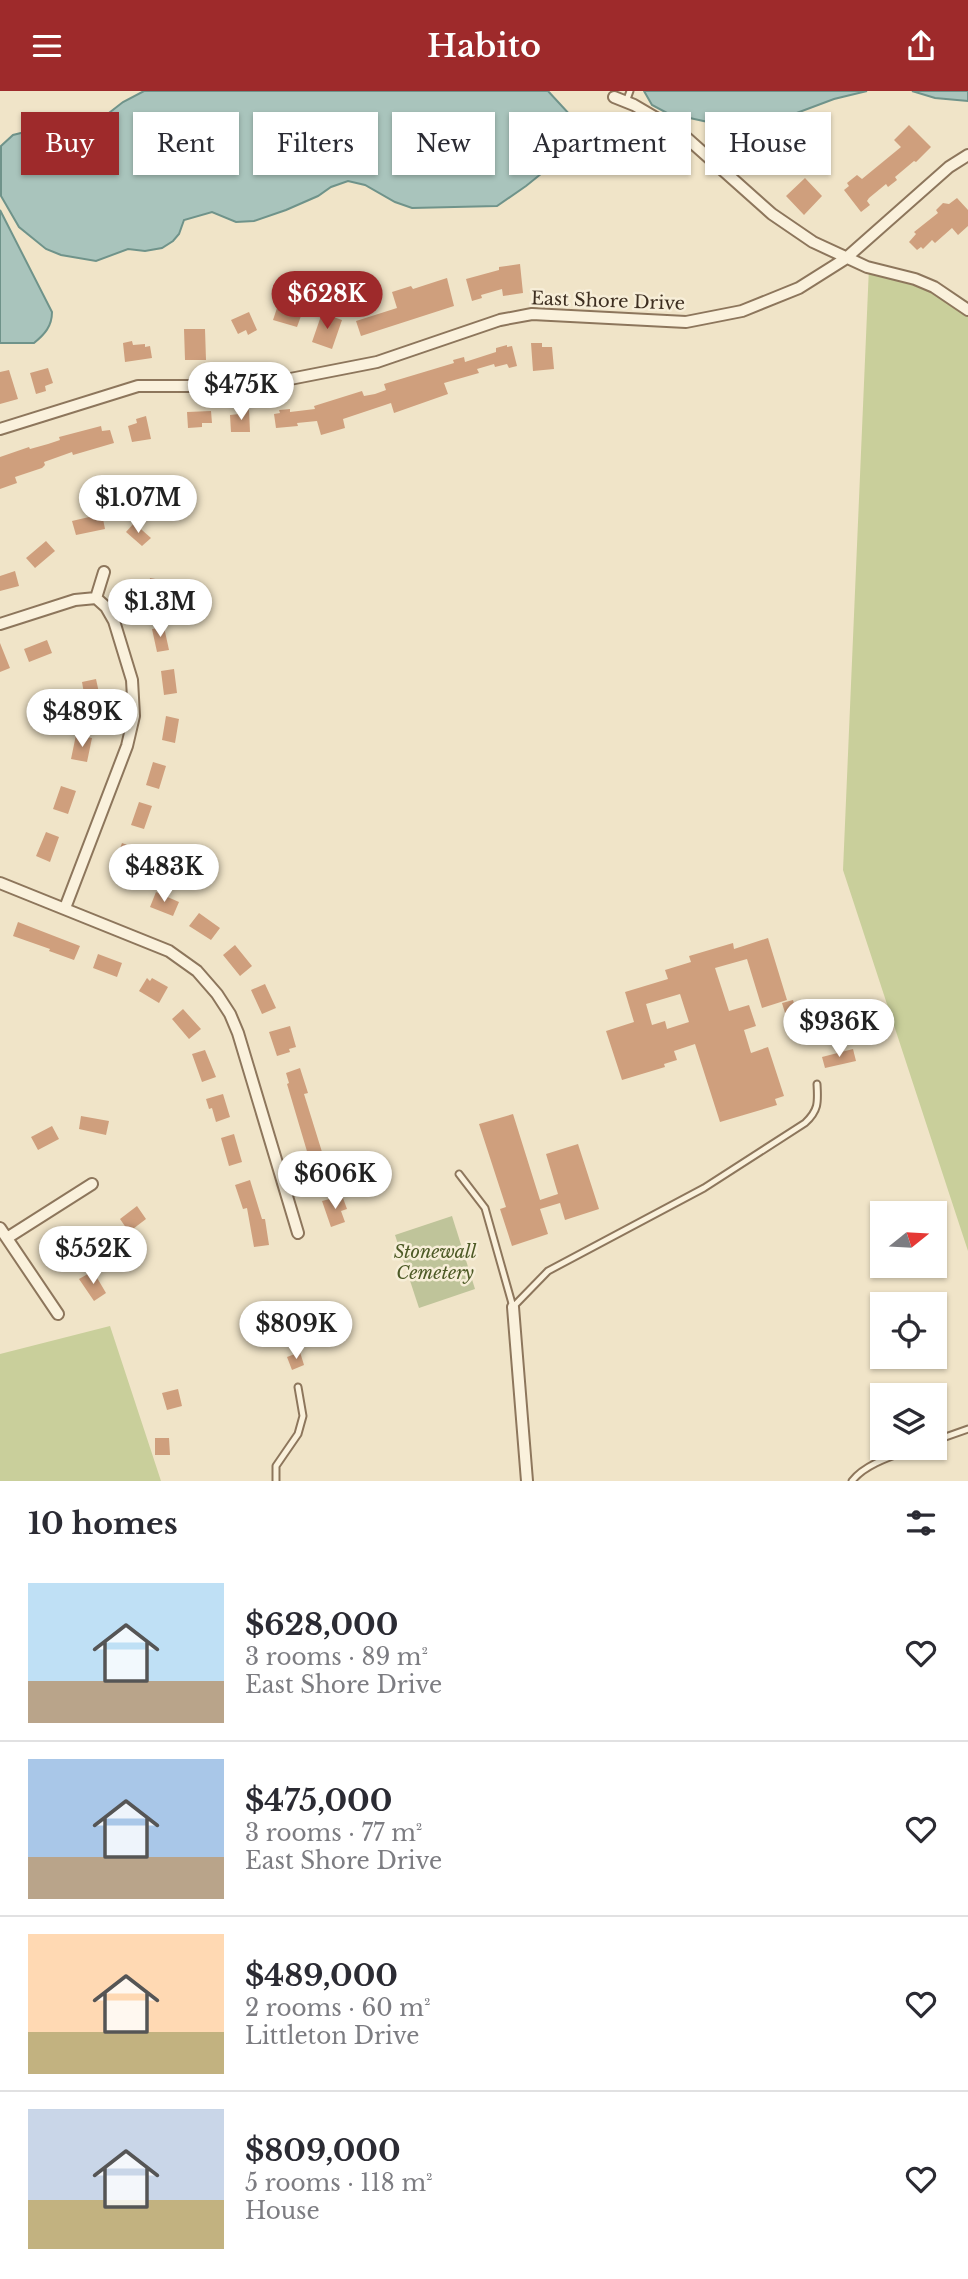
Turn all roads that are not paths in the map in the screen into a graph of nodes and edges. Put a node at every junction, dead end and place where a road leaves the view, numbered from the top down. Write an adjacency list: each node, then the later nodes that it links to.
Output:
1 (628, 96): 2 (street); 4 (street)
2 (614, 97)
3 (968, 155): 4 (street, East Shore Drive)
4 (845, 258): 5 (street); 6 (street, East Shore Drive)
5 (968, 310)
6 (0, 429)
7 (104, 572): 8 (street)
8 (96, 598): 9 (street); 11 (street)
9 (0, 624)
10 (0, 883): 11 (street)
11 (65, 908): 16 (street)
12 (817, 1084): 18 (lane)
13 (459, 1174): 18 (lane)
14 (92, 1184): 17 (street)
15 (0, 1228): 17 (street)
16 (298, 1233)
17 (7, 1238): 19 (street)
18 (513, 1307): 25 (street)
19 (58, 1314)
20 (298, 1387): 24 (lane)
21 (968, 1429): 22 (lane)
22 (947, 1436)
23 (883, 1460): 26 (lane)
24 (276, 1481)
25 (527, 1481)
26 (852, 1481)

